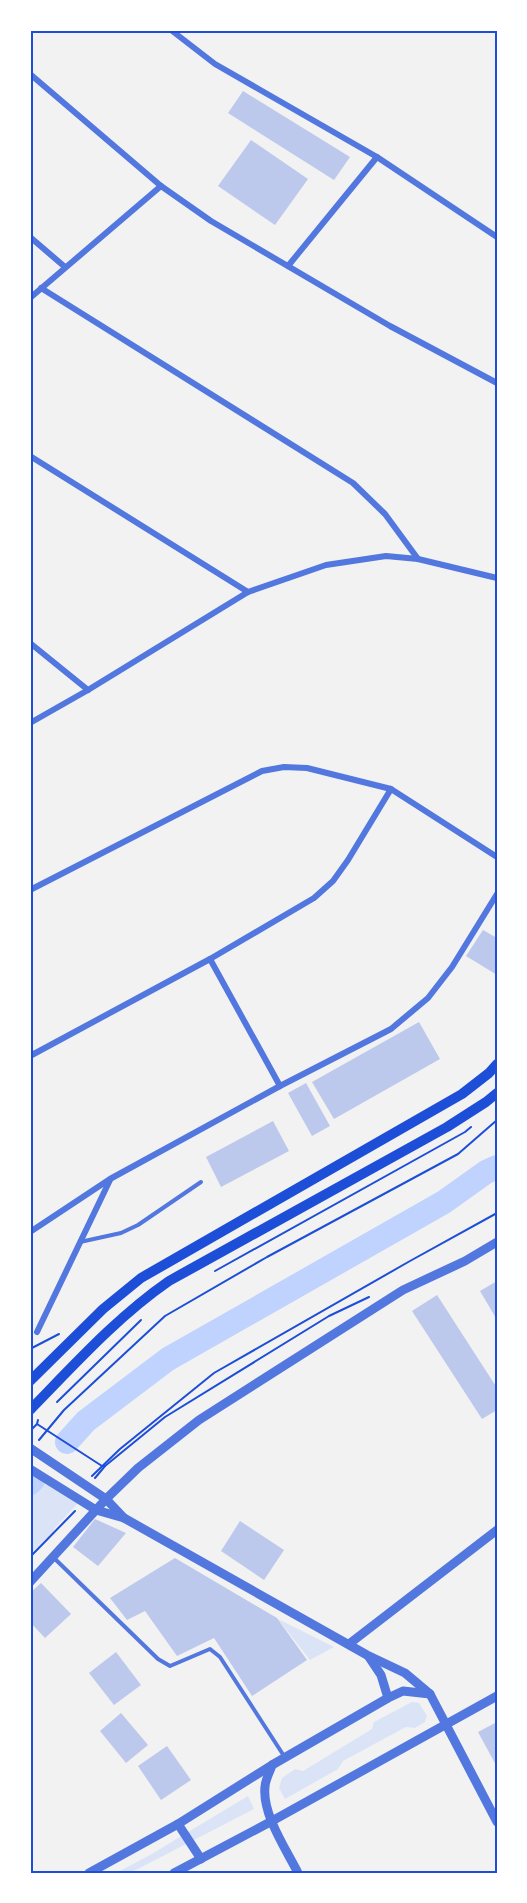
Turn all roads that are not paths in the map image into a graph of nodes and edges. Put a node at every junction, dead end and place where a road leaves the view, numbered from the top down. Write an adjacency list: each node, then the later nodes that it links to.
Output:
1 (171, 30): 3 (street)
2 (30, 74): 4 (street)
3 (377, 158): 6 (street); 7 (street)
4 (160, 186): 7 (street); 8 (street)
5 (30, 237): 8 (street)
6 (497, 237)
7 (288, 266): 11 (street)
8 (65, 267): 9 (street)
9 (41, 288): 10 (street); 13 (street)
10 (30, 298)
11 (497, 383)
12 (30, 456): 15 (street)
13 (418, 558): 14 (street); 15 (street)
14 (497, 578)
15 (248, 592): 17 (street)
16 (30, 643): 17 (street)
17 (88, 690): 18 (street)
18 (30, 723)
19 (391, 789): 20 (street); 21 (street); 23 (street)
20 (497, 857)
21 (30, 890)
22 (497, 894): 26 (street)
23 (210, 958): 24 (street); 26 (street)
24 (30, 1056)
25 (497, 1064): 34 (main road)
26 (280, 1086): 28 (street)
27 (497, 1093): 35 (main road)
28 (110, 1179): 30 (street); 31 (street)
29 (201, 1182): 31 (lane)
30 (30, 1232)
31 (80, 1242): 33 (street)
32 (497, 1242): 38 (street)
33 (37, 1332)
34 (30, 1381)
35 (30, 1410)
36 (31, 1449): 38 (street)
37 (30, 1469): 39 (street)
38 (106, 1499): 39 (street); 40 (street)
39 (96, 1510): 40 (street); 42 (street)
40 (124, 1518): 44 (street)
41 (497, 1530): 44 (street)
42 (53, 1557): 43 (street); 50 (lane)
43 (30, 1582)
44 (349, 1644): 45 (street)
45 (367, 1655): 46 (street); 48 (street)
46 (429, 1694): 48 (street); 49 (street)
47 (497, 1696): 49 (street)
48 (388, 1698): 50 (street)
49 (444, 1724): 52 (street); 53 (street)
50 (285, 1758): 51 (street)
51 (272, 1765): 52 (street); 54 (street)
52 (272, 1821): 55 (street); 58 (street)
53 (497, 1822)
54 (178, 1824): 55 (street); 56 (street)
55 (201, 1859): 57 (street)
56 (89, 1873)
57 (174, 1873)
58 (298, 1873)

